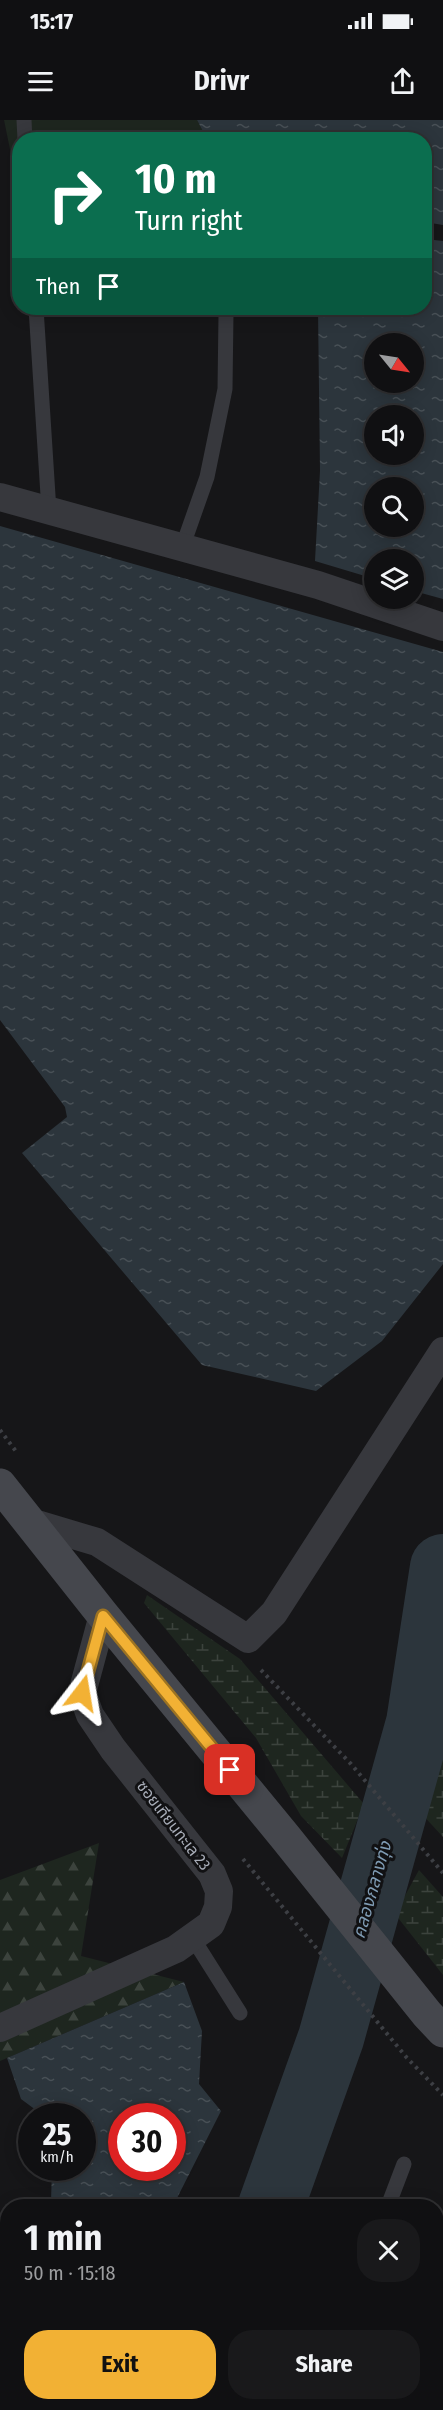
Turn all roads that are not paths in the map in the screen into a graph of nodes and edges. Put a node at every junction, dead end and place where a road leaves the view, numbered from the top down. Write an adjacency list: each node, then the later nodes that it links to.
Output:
1 (36, 315): 4 (lane)
2 (226, 315): 5 (lane)
3 (0, 497): 4 (street)
4 (49, 511): 5 (street)
5 (182, 548): 6 (street)
6 (443, 627)
7 (443, 1351): 8 (street)
8 (10, 1504): 9 (main road)
9 (103, 1616): 10 (street, ซอยเทียนทะเล 23); 12 (main road)
10 (192, 1937): 11 (lane); 13 (street, ซอยเทียนทะเล 23)
11 (240, 2013)
12 (435, 2023)
13 (0, 2028)
14 (404, 2164): 15 (lane)
15 (391, 2199)

